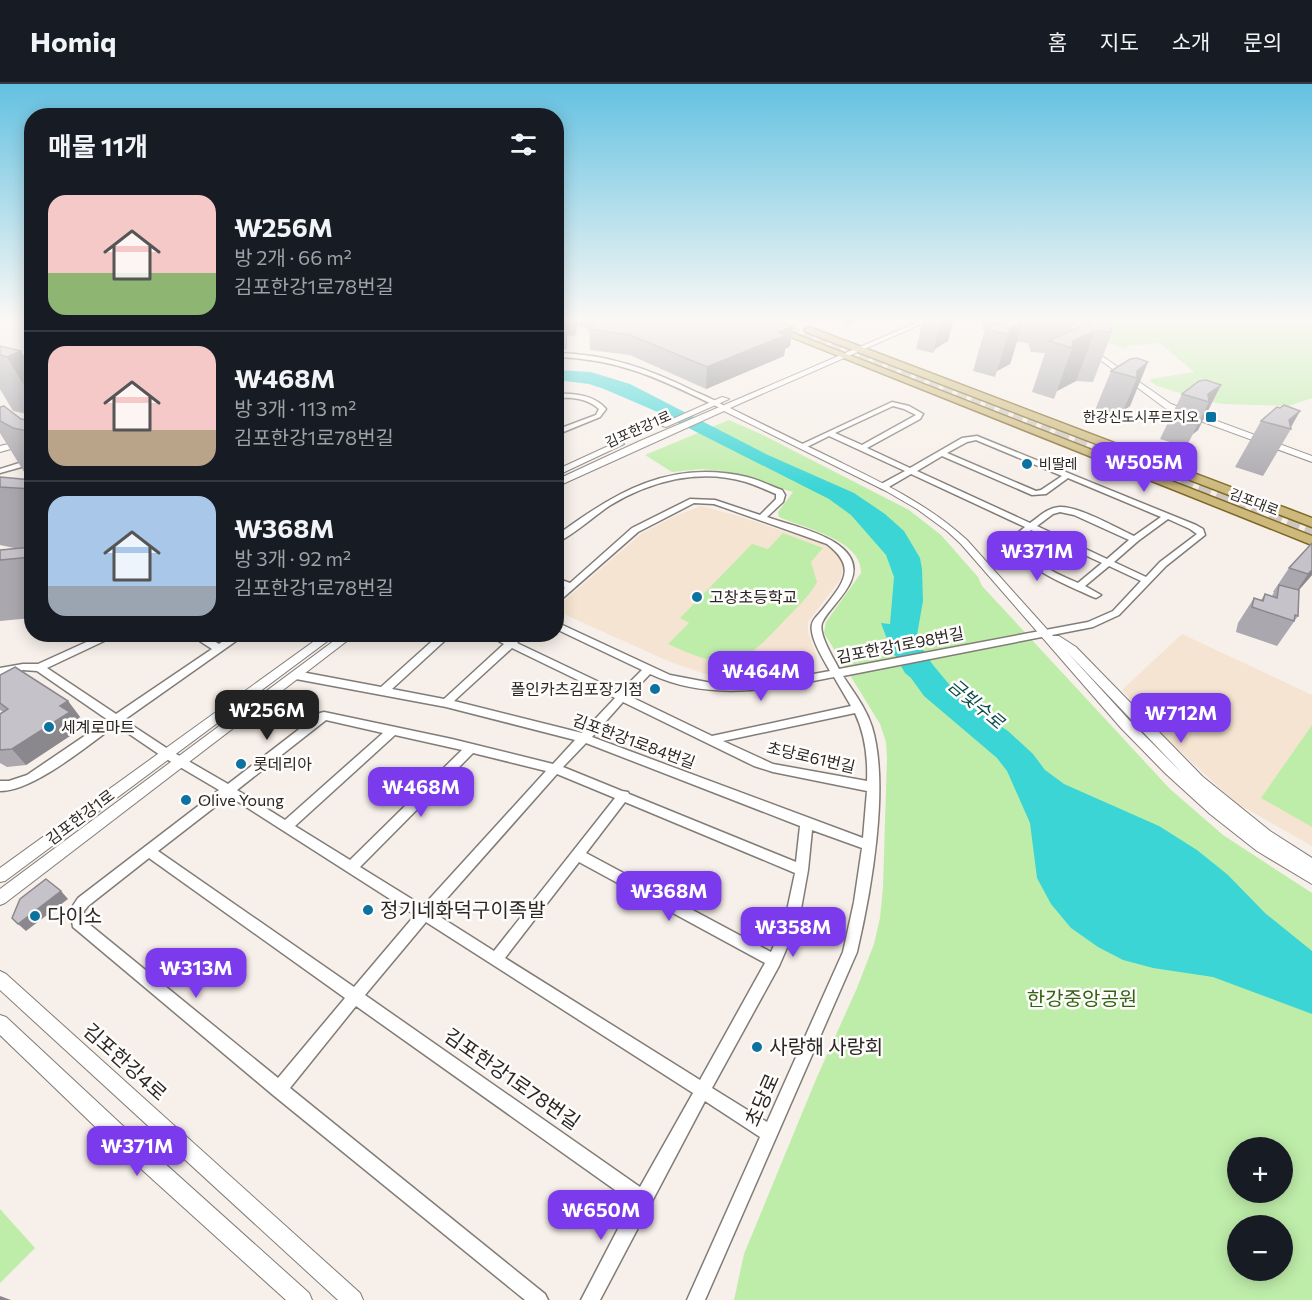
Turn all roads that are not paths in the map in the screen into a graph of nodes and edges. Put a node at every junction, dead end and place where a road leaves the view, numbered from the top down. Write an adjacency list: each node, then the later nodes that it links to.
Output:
1 (655, 376): 8 (street)
2 (786, 376): 8 (street, 김포한강1로)
3 (795, 376): 9 (street, 김포한강1로)
4 (893, 376): 31 (main road, 김포대로)
5 (931, 376): 27 (main road, 김포대로)
6 (1126, 376): 17 (street)
7 (564, 396): 10 (street)
8 (714, 403): 9 (street); 19 (street, 김포한강1로)
9 (724, 408): 13 (street); 23 (street, 김포한강1로)
10 (564, 430)
11 (830, 433): 13 (street); 14 (street); 14 (street)
12 (24, 442): 15 (street)
13 (802, 446): 24 (street)
14 (862, 448): 21 (street)
15 (0, 449)
16 (941, 453): 21 (street); 22 (street); 22 (street)
17 (1312, 459)
18 (24, 464): 20 (street)
19 (564, 469)
20 (0, 471)
21 (911, 471): 24 (street); 28 (street)
22 (1068, 475): 25 (street)
23 (564, 480)
24 (884, 486): 40 (street)
25 (1167, 516): 30 (street); 33 (street, 김포한강1로98번길)
26 (761, 519): 29 (street); 35 (street); 54 (street, 초당로)
27 (1312, 523)
28 (1032, 526): 30 (street); 32 (street); 36 (street)
29 (564, 535)
30 (1135, 539): 32 (street)
31 (1312, 541)
32 (1107, 562): 33 (street); 36 (street)
33 (1146, 580): 40 (street, 김포한강1로98번길)
34 (564, 585): 35 (street)
35 (571, 587): 37 (street)
36 (1078, 587): 38 (street)
37 (564, 594)
38 (1096, 595)
39 (564, 629): 52 (street, 김포한강1로98번길)
40 (1046, 634): 54 (street, 김포한강1로98번길); 78 (street); 82 (street)
41 (96, 642): 51 (street)
42 (207, 642): 49 (street)
43 (229, 642): 49 (street)
44 (321, 642): 66 (street, 김포한강1로)
45 (340, 642): 55 (street, 김포한강1로)
46 (438, 642): 57 (street)
47 (506, 642): 48 (street, 초당로61번길)
48 (510, 644): 58 (street, 초당로61번길); 59 (street)
49 (219, 649): 61 (street)
50 (23, 667): 51 (street); 53 (street); 56 (street)
51 (39, 668): 61 (street)
52 (649, 668): 54 (street, 김포한강1로98번길); 58 (street)
53 (0, 672)
54 (837, 672): 60 (street, 초당로)
55 (296, 675): 57 (street, 김포한강1로84번길); 67 (street, 김포한강1로)
56 (0, 681)
57 (383, 691): 59 (street, 김포한강1로84번길)
58 (622, 697): 63 (street); 64 (street, 초당로61번길)
59 (446, 703): 63 (street, 김포한강1로84번길)
60 (859, 708): 64 (street, 초당로61번길); 70 (street, 초당로)
61 (116, 720): 66 (street); 69 (street)
62 (393, 730): 65 (street); 71 (street); 74 (street)
63 (584, 738): 68 (street); 73 (street, 김포한강1로84번길)
64 (711, 740): 70 (street, 초당로61번길)
65 (471, 748): 68 (street); 79 (street)
66 (167, 754): 67 (street); 81 (street, 김포한강1로)
67 (180, 761): 71 (street); 83 (street, 김포한강1로)
68 (556, 769): 72 (street); 84 (street)
69 (0, 786)
70 (872, 787): 75 (street, 초당로)
71 (227, 789): 74 (street); 76 (street)
72 (624, 795): 77 (street); 80 (street)
73 (806, 823): 75 (street); 80 (street)
74 (286, 826): 79 (street)
75 (868, 845): 92 (street, 초당로)
76 (148, 851): 88 (street, 김포한강1로78번길); 90 (street)
77 (578, 855): 85 (street); 86 (street)
78 (1312, 866)
79 (350, 868): 84 (street)
80 (802, 870): 86 (street)
81 (0, 876)
82 (1312, 878)
83 (0, 898)
84 (423, 915): 85 (street); 88 (street)
85 (495, 960): 91 (street)
86 (774, 961): 91 (street)
87 (0, 978): 95 (street, 김포한강4로)
88 (355, 996): 90 (street); 93 (street, 김포한강1로78번길)
89 (0, 1023): 94 (street)
90 (279, 1089): 96 (street)
91 (703, 1093): 92 (street); 93 (street)
92 (769, 1133): 98 (street, 초당로)
93 (643, 1199): 97 (street)
94 (302, 1300)
95 (353, 1300)
96 (540, 1300)
97 (590, 1300)
98 (696, 1300)

